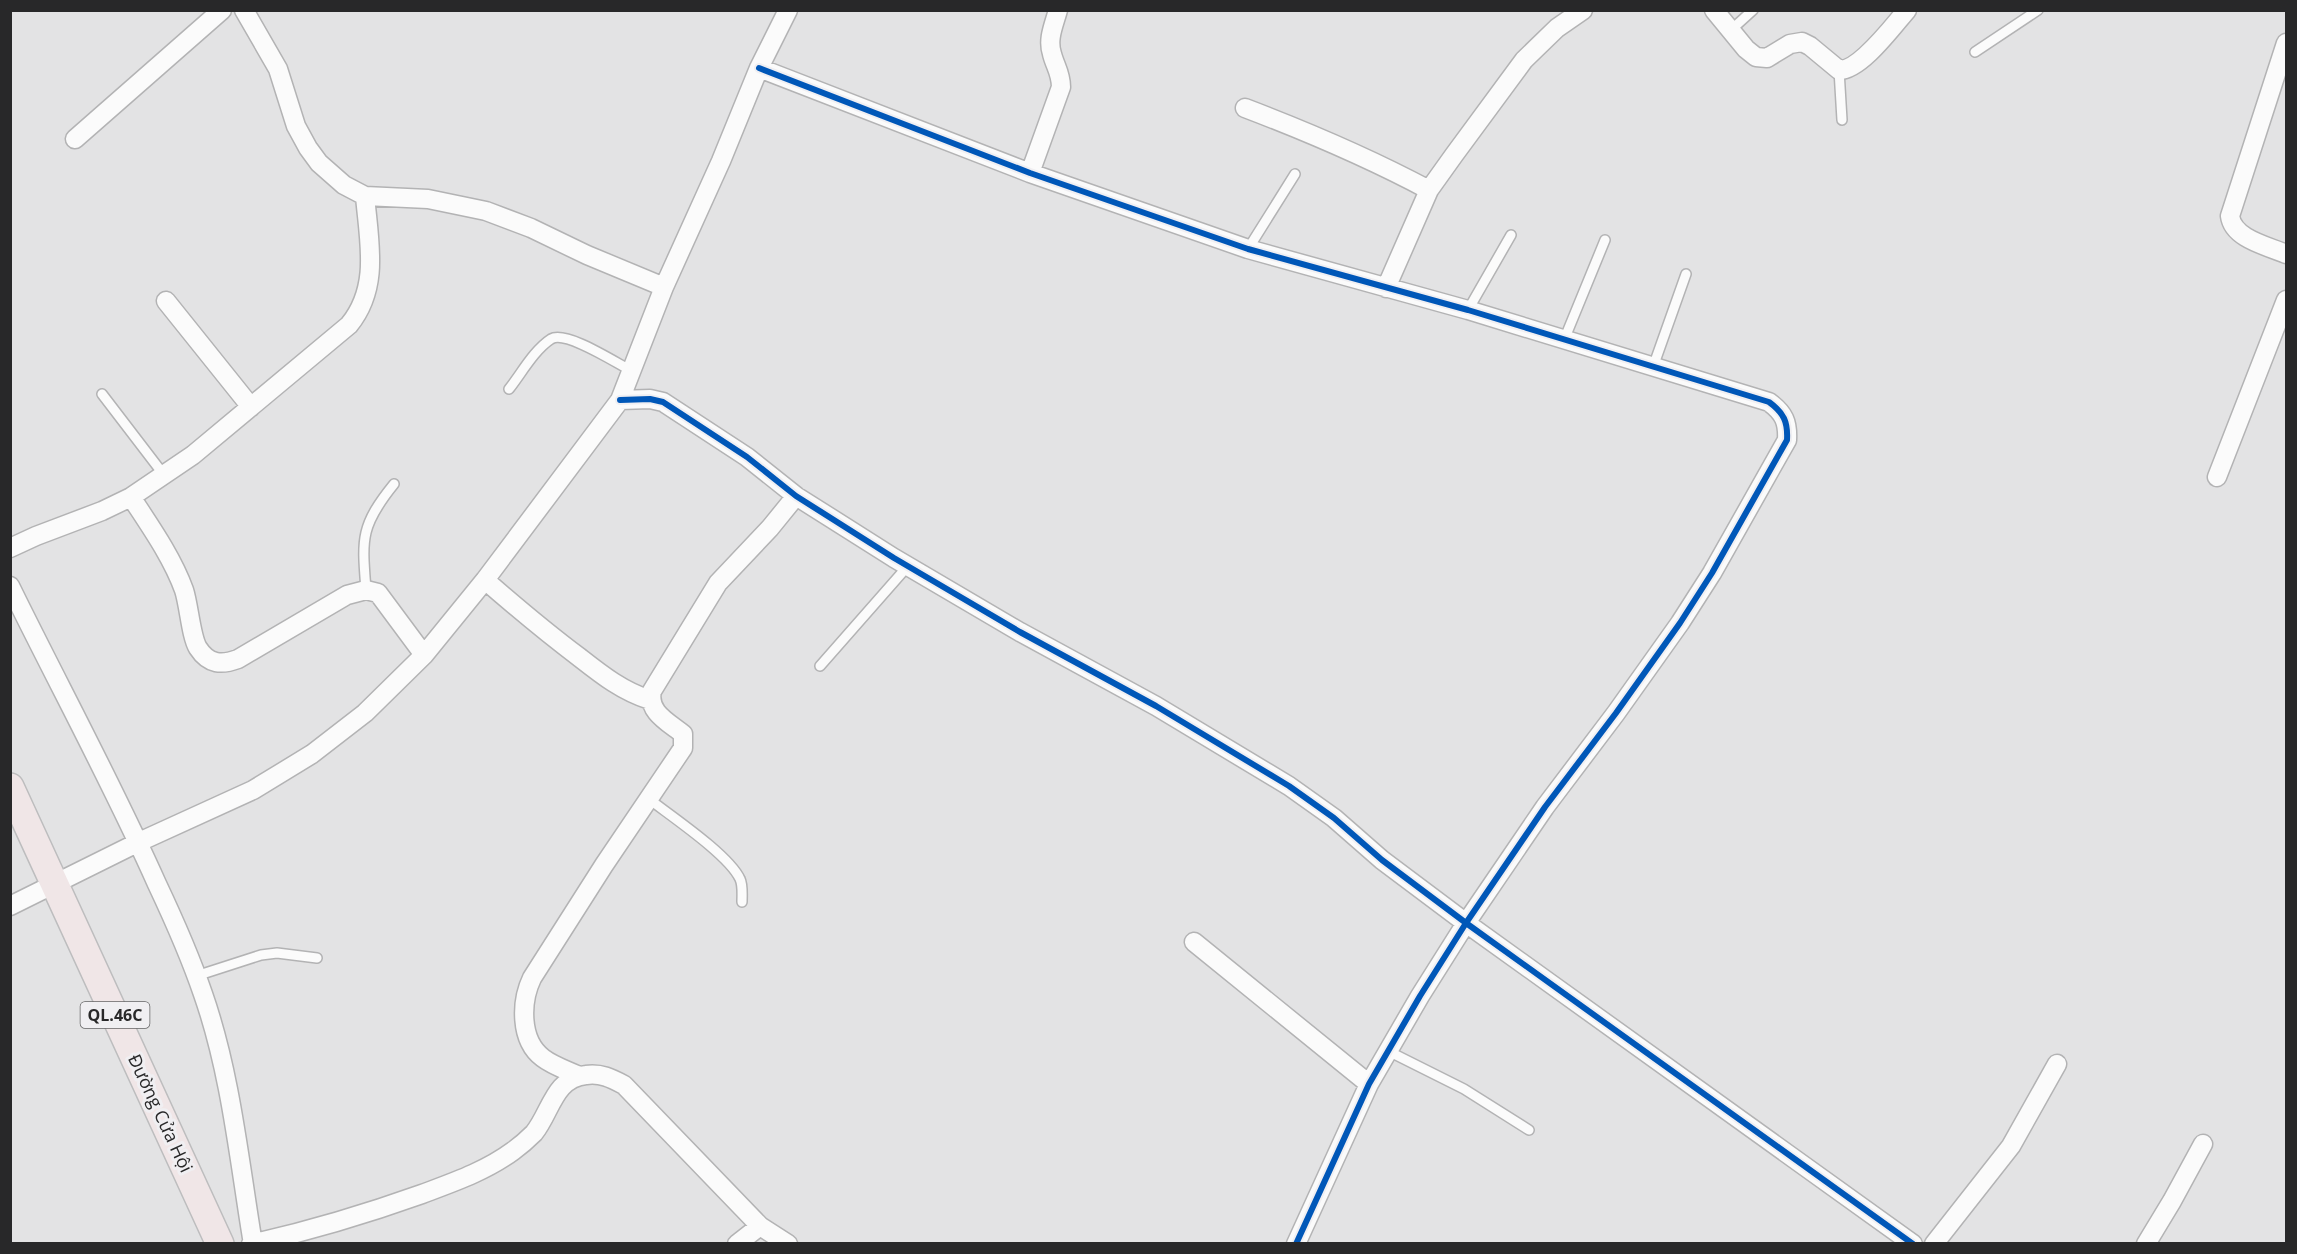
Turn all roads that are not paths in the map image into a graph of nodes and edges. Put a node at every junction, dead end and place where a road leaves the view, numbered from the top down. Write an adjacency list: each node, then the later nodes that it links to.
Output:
1 (222, 10): 17 (street)
2 (244, 10): 21 (street)
3 (788, 10): 13 (street)
4 (1058, 10): 18 (street)
5 (1583, 10): 20 (street)
6 (1714, 10): 10 (street)
7 (1753, 10): 10 (lane)
8 (1907, 10): 14 (street)
9 (2038, 10): 12 (lane)
10 (1731, 30): 14 (street)
11 (2286, 43): 25 (street)
12 (1975, 52)
13 (759, 68): 18 (street); 27 (street)
14 (1839, 70): 16 (lane)
15 (1245, 108): 20 (street)
16 (1842, 120)
17 (75, 139)
18 (1030, 173): 24 (street)
19 (1295, 174): 24 (lane)
20 (1429, 190): 28 (street)
21 (365, 196): 27 (street); 38 (street)
22 (1510, 235): 31 (lane)
23 (1605, 240): 32 (lane)
24 (1248, 249): 28 (street)
25 (2286, 254)
26 (1686, 274): 33 (lane)
27 (664, 287): 34 (street)
28 (1386, 288): 31 (street)
29 (2286, 300): 40 (street)
30 (166, 301): 38 (street)
31 (1468, 310): 32 (street)
32 (1564, 340): 33 (street)
33 (1653, 367): 58 (street)
34 (632, 371): 35 (lane); 37 (street)
35 (509, 389)
36 (102, 394): 39 (lane)
37 (620, 400): 42 (street); 46 (street)
38 (251, 407): 39 (street)
39 (164, 475): 43 (street)
40 (2217, 477)
41 (394, 484): 48 (lane)
42 (796, 496): 45 (street); 51 (street)
43 (131, 497): 44 (street); 48 (street)
44 (10, 548)
45 (907, 567): 50 (lane); 58 (street)
46 (485, 580): 49 (street); 51 (street)
47 (10, 586): 54 (street)
48 (366, 590): 49 (street)
49 (424, 655): 54 (street)
50 (820, 666)
51 (650, 700): 53 (street)
52 (10, 787): 55 (main road, Đường Cửa Hội / QL.46C)
53 (649, 799): 56 (lane); 64 (street)
54 (139, 843): 55 (street); 61 (street)
55 (55, 885): 57 (street); 70 (main road, Đường Cửa Hội / QL.46C)
56 (742, 902)
57 (10, 906)
58 (1466, 923): 62 (street); 74 (street)
59 (1194, 942): 65 (street)
60 (317, 958): 61 (lane)
61 (196, 976): 69 (street)
62 (1388, 1050): 65 (street); 66 (lane)
63 (2057, 1064): 75 (street)
64 (577, 1075): 68 (street); 69 (street)
65 (1369, 1084): 73 (street)
66 (1529, 1130)
67 (2203, 1144): 76 (street)
68 (760, 1226): 71 (street); 72 (street)
69 (252, 1243)
70 (220, 1244)
71 (737, 1244)
72 (788, 1244)
73 (1296, 1244)
74 (1913, 1244)
75 (1934, 1244)
76 (2146, 1244)

